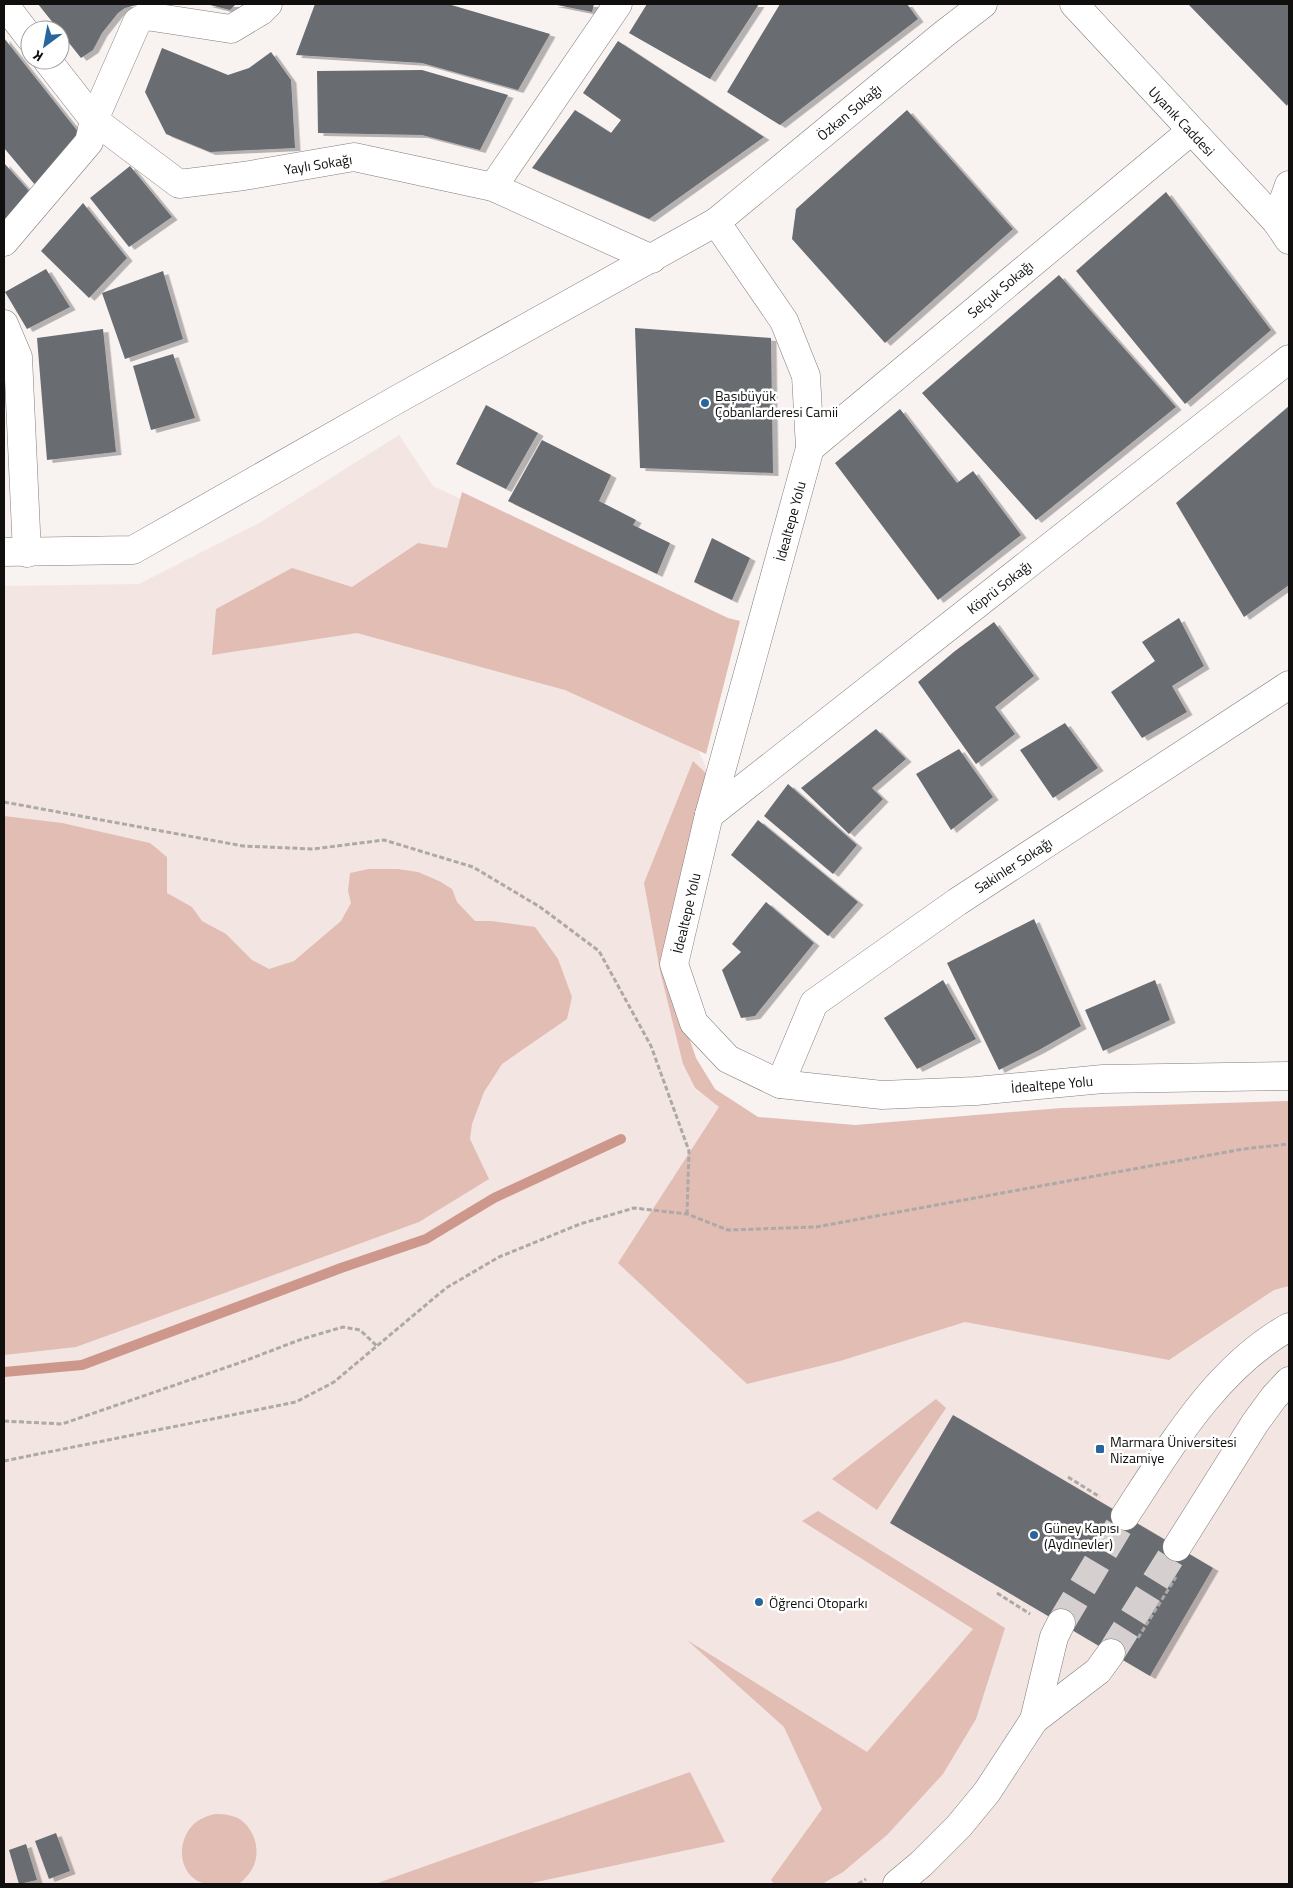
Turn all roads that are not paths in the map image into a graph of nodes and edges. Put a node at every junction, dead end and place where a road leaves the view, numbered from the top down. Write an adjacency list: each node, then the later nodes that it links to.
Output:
1 (4, 4): 6 (street)
2 (268, 4): 8 (street)
3 (618, 4): 11 (street)
4 (983, 4): 12 (street, Özkan Sokağı)
5 (1074, 4): 9 (street, Uyanık Caddesi)
6 (20, 25)
7 (55, 70): 8 (street, Yaylı Sokağı)
8 (94, 120): 11 (street, Yaylı Sokağı); 14 (street)
9 (1191, 131): 13 (street, Uyanık Caddesi); 18 (street, Selçuk Sokağı)
10 (1289, 185): 13 (street)
11 (493, 186): 15 (street, Yaylı Sokağı)
12 (716, 222): 15 (street, Özkan Sokağı); 18 (street, İdealtepe Yolu)
13 (1282, 230)
14 (4, 242)
15 (652, 259): 19 (street, Özkan Sokağı)
16 (4, 324): 19 (street)
17 (1289, 359): 21 (street, Köprü Sokağı)
18 (810, 448): 21 (street, İdealtepe Yolu)
19 (15, 553)
20 (1289, 685): 23 (street, Sakinler Sokağı)
21 (709, 815): 23 (street, İdealtepe Yolu)
22 (1289, 1076): 23 (street, İdealtepe Yolu)
23 (780, 1084)
24 (1289, 1326): 26 (street)
25 (1289, 1381): 27 (street)
26 (1125, 1516)
27 (1177, 1548)
28 (1061, 1623): 30 (street)
29 (1112, 1653): 30 (street)
30 (1034, 1720): 31 (street)
31 (897, 1884)

